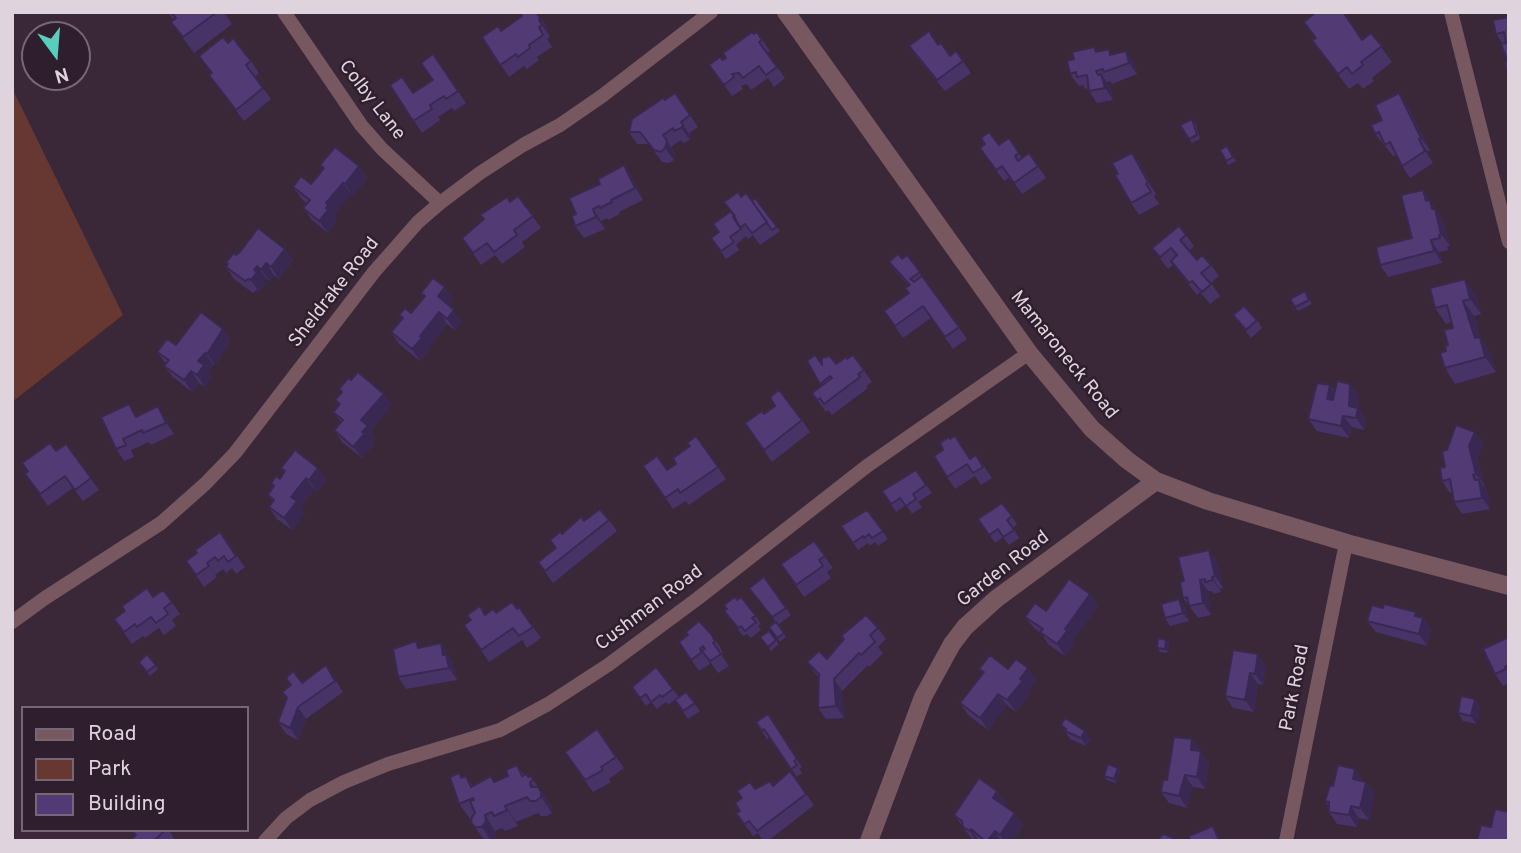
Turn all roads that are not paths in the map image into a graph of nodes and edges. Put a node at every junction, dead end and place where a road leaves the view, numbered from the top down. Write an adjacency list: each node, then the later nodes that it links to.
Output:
1 (284, 12): 5 (street, Colby Lane)
2 (711, 12): 5 (street, Sheldrake Road)
3 (786, 12): 7 (street, Mamaroneck Road)
4 (1451, 12): 6 (street)
5 (440, 203): 11 (street, Sheldrake Road)
6 (1509, 242)
7 (1029, 353): 8 (street, Mamaroneck Road); 12 (street, Cushman Road)
8 (1156, 481): 9 (street, Mamaroneck Road); 13 (street, Garden Road)
9 (1346, 543): 10 (street, Mamaroneck Road); 14 (street, Park Road)
10 (1509, 586)
11 (12, 622)
12 (265, 841)
13 (869, 841)
14 (1286, 841)

